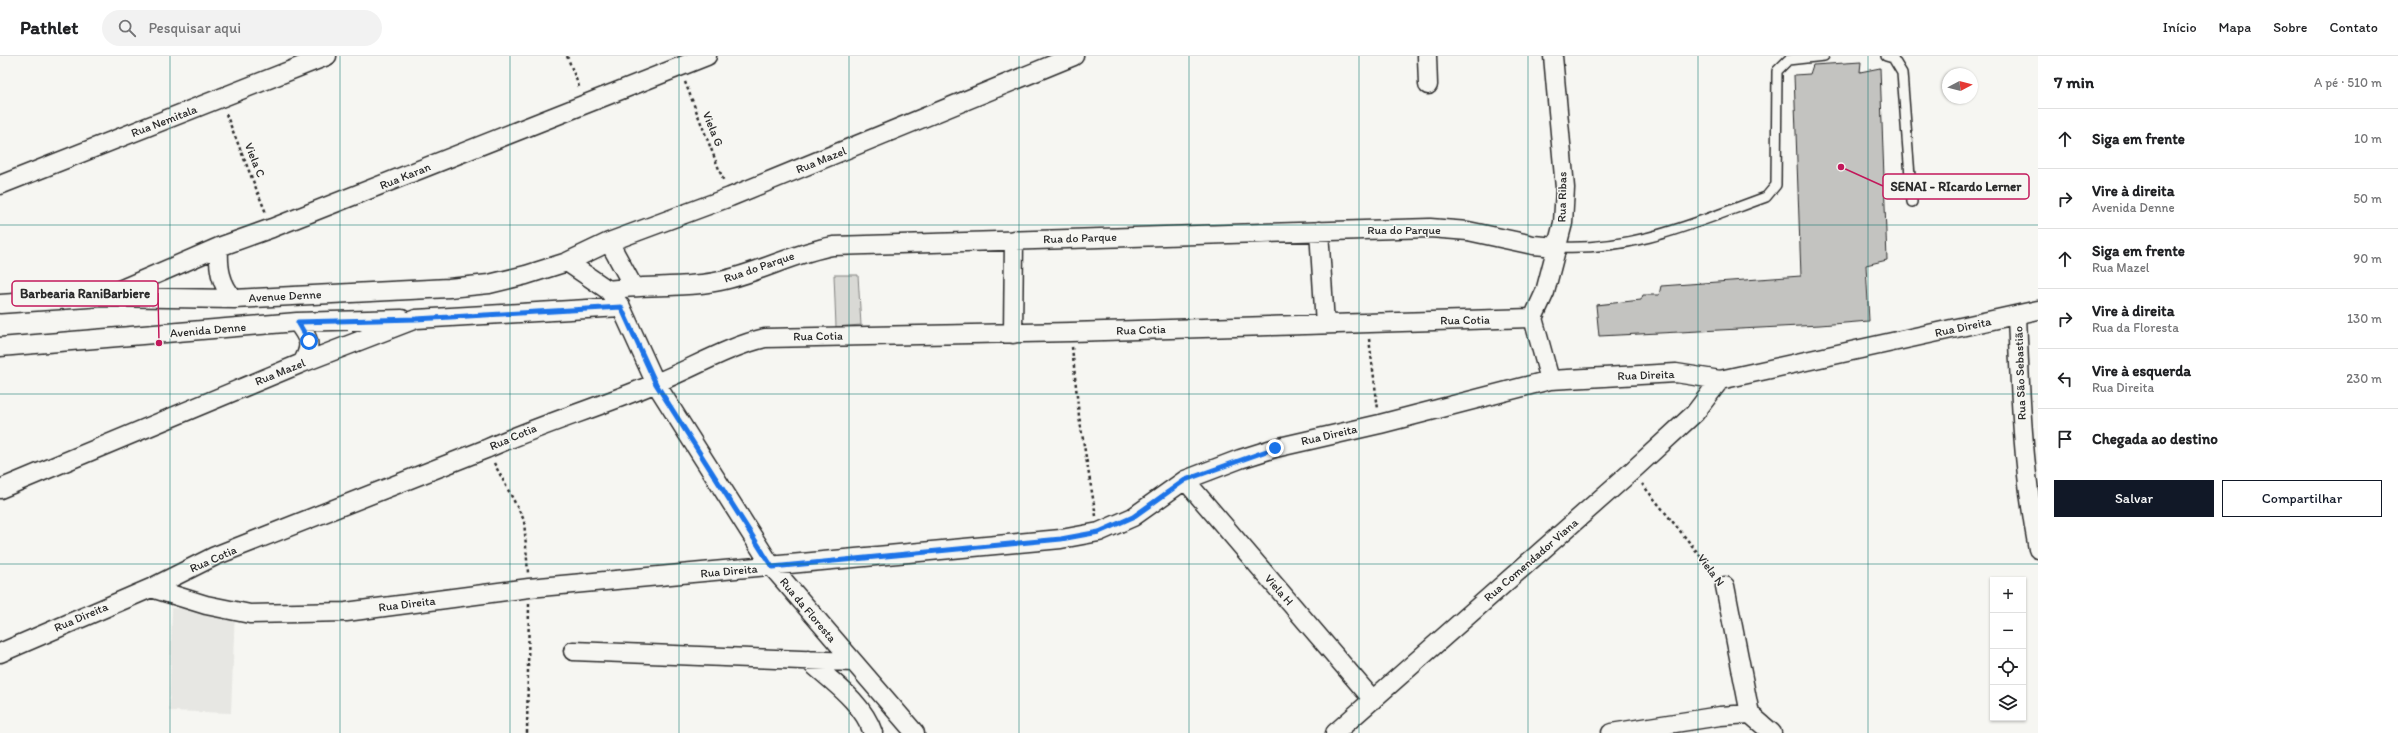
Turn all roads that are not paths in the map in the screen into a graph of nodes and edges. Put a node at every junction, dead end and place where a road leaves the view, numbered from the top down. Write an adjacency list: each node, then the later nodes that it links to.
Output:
1 (327, 56): 9 (street, Rua Nemitala)
2 (707, 56): 14 (street, Rua Karan)
3 (1074, 56): 13 (street, Rua Mazel)
4 (1427, 56): 8 (street)
5 (1553, 56): 15 (street, Rua Ribas)
6 (1824, 56): 15 (lane)
7 (1886, 56): 10 (lane)
8 (1428, 85)
9 (0, 185)
10 (1912, 202)
11 (1319, 231): 12 (street, Rua do Parque); 15 (street, Rua do Parque); 28 (street)
12 (1014, 240): 17 (street, Rua do Parque); 29 (street)
13 (609, 242): 16 (street, Rua Mazel); 17 (street)
14 (219, 247): 19 (street, Rua Karan); 20 (street)
15 (1557, 247): 25 (street, Rua Ribas)
16 (567, 262): 18 (street, Rua da Floresta); 20 (street, Avenue Denne)
17 (633, 286): 18 (street, Rua do Parque)
18 (608, 290): 22 (street, Rua da Floresta)
19 (103, 297): 20 (street, Avenue Denne); 21 (street, Avenue Denne)
20 (234, 299)
21 (0, 304)
22 (621, 307): 26 (street, Rua Mazel); 34 (street, Rua da Floresta)
23 (2038, 310): 24 (street, Rua Direita)
24 (2017, 315): 33 (street, Rua Direita); 37 (street, Rua São Sebastião)
25 (1534, 318): 28 (street, Rua Cotia); 32 (street)
26 (416, 319): 27 (street, Avenida Denne); 31 (street, Rua Mazel)
27 (298, 322): 30 (street, Avenida Denne); 31 (street)
28 (1325, 324): 29 (street, Rua Cotia)
29 (1013, 334): 34 (street, Rua Cotia)
30 (0, 348)
31 (302, 363): 36 (street, Rua Mazel)
32 (1550, 380): 33 (street, Rua Direita); 35 (street, Rua Direita)
33 (1720, 380): 45 (street, Rua Comendador Viana)
34 (656, 384): 38 (street, Rua da Floresta); 40 (street, Rua Cotia)
35 (1185, 480): 38 (street, Rua Direita); 45 (street, Viela H)
36 (0, 489)
37 (2038, 549)
38 (772, 567): 40 (street, Rua Direita); 44 (street, Rua da Floresta)
39 (1725, 586): 46 (street, Viela N)
40 (151, 588): 42 (street, Rua Direita)
41 (573, 651): 43 (street)
42 (0, 653)
43 (808, 660): 44 (street); 47 (street)
44 (852, 662): 48 (street, Rua da Floresta)
45 (1373, 700): 49 (street, Rua Comendador Viana)
46 (1750, 714): 50 (street); 51 (street)
47 (873, 733)
48 (915, 733)
49 (1335, 733)
50 (1611, 733)
51 (1772, 733)

